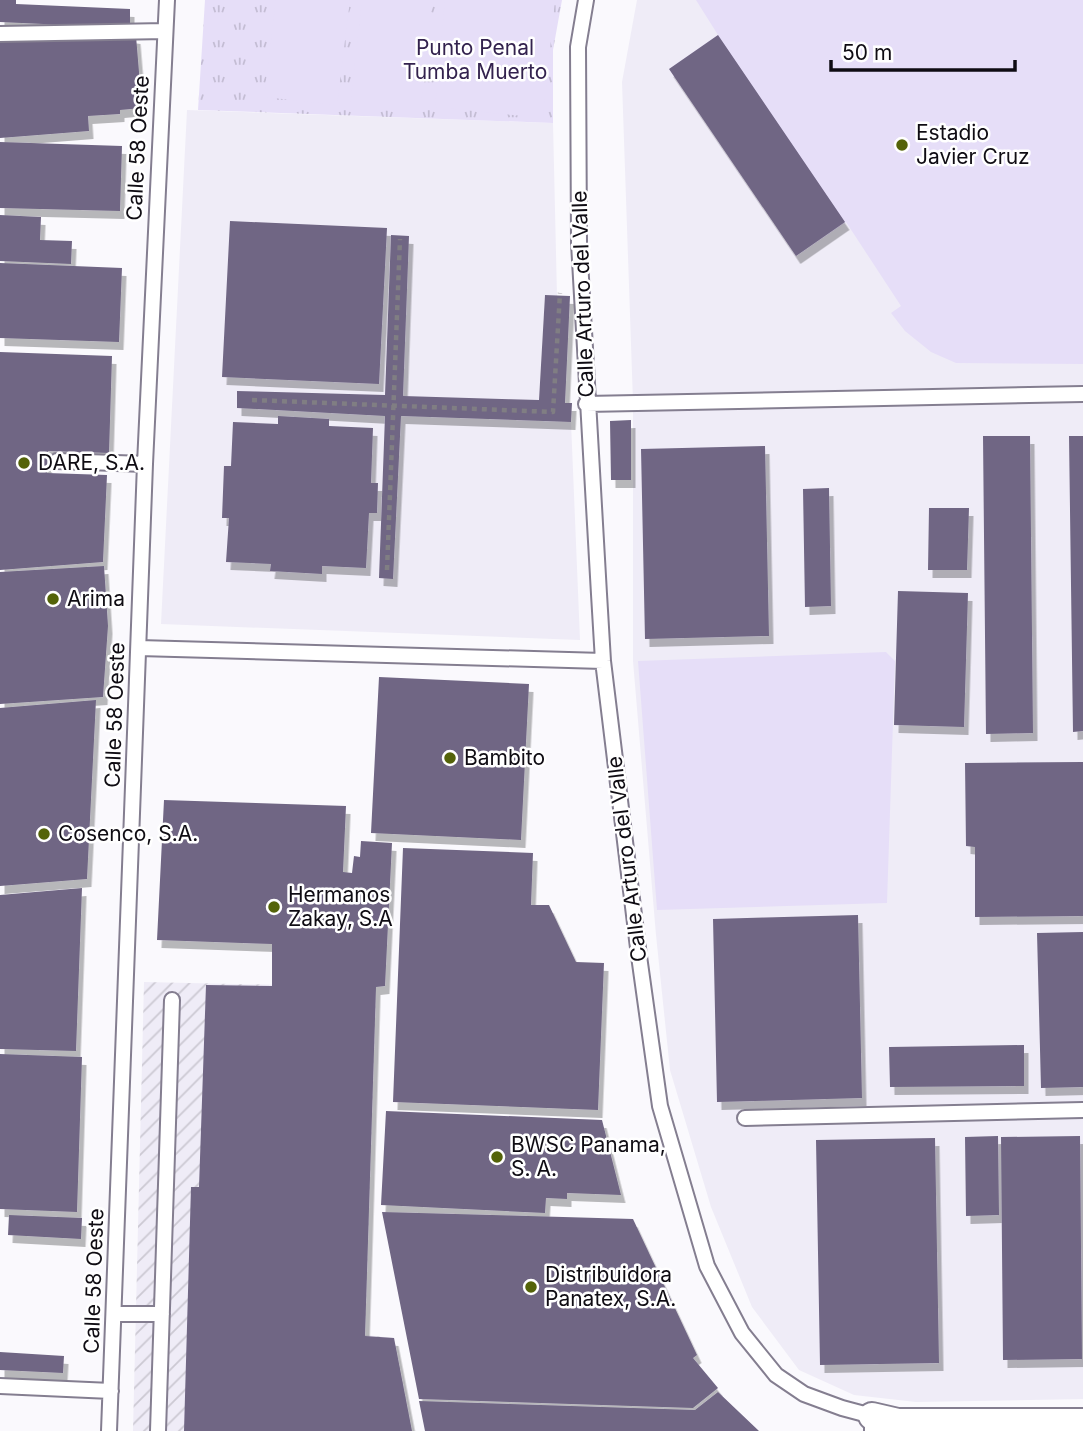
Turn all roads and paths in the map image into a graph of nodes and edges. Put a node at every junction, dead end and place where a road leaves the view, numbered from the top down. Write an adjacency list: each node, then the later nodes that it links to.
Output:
1 (167, 0): 3 (lane, Calle 58 Oeste)
2 (586, 0): 9 (lane, Calle Arturo del Valle)
3 (165, 32): 4 (lane); 12 (lane, Calle 58 Oeste)
4 (0, 34)
5 (400, 239): 10 (path)
6 (560, 280): 10 (path)
7 (1083, 394): 9 (lane)
8 (252, 400): 10 (path)
9 (586, 404): 15 (lane, Calle Arturo del Valle)
10 (394, 405): 13 (path)
11 (57, 461): 12 (lane)
12 (145, 464): 14 (lane, Calle 58 Oeste)
13 (387, 569)
14 (138, 649): 15 (lane); 19 (lane, Calle 58 Oeste)
15 (603, 661): 24 (lane, Calle Arturo del Valle)
16 (172, 1000): 20 (lane)
17 (1083, 1110): 18 (lane)
18 (745, 1118)
19 (114, 1314): 20 (lane); 22 (lane, Calle 58 Oeste)
20 (162, 1314): 26 (lane)
21 (0, 1386): 22 (lane)
22 (111, 1391): 25 (lane, Calle 58 Oeste)
23 (1083, 1422): 24 (street, Calle Arturo del Valle)
24 (872, 1423)
25 (110, 1431)
26 (158, 1431)

